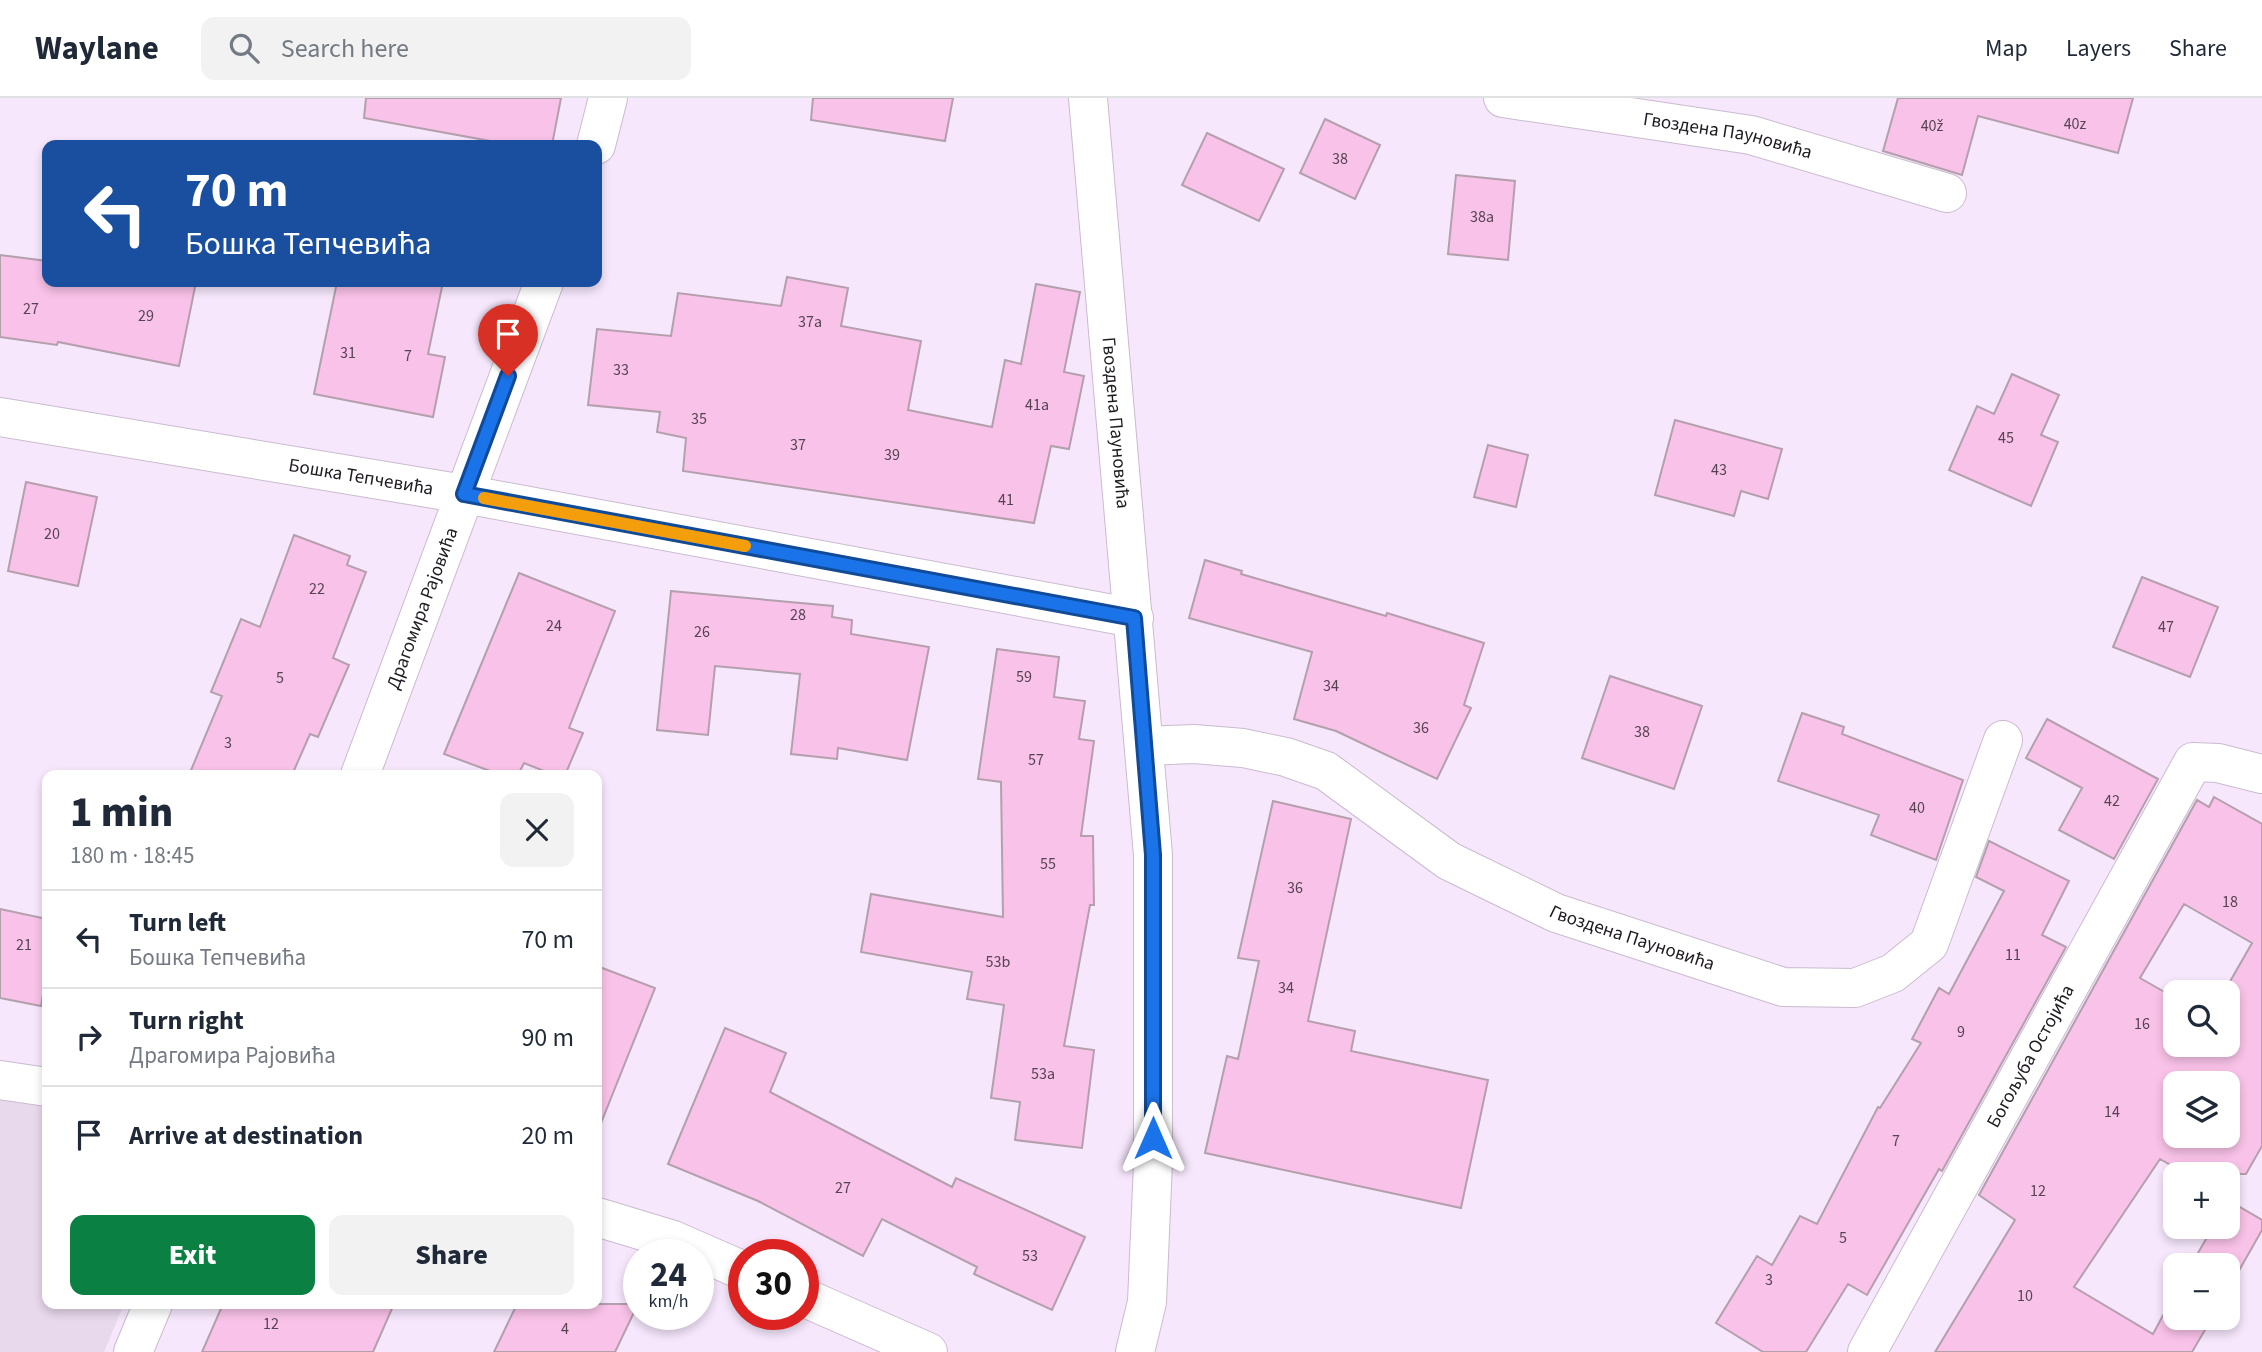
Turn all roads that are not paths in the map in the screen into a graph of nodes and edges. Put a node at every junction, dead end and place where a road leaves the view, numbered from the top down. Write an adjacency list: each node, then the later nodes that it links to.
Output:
1 (608, 98): 4 (street)
2 (1088, 98): 9 (street, Гвоздена Пауновића)
3 (1503, 98): 5 (street, Гвоздена Пауновића)
4 (597, 140)
5 (1947, 193)
6 (542, 287): 8 (street, Драгомира Рајовића)
7 (0, 417): 8 (street, Бошка Тепчевића)
8 (464, 494): 9 (street, Бошка Тепчевића); 12 (street, Драгомира Рајовића)
9 (1134, 618): 11 (street, Гвоздена Пауновића)
10 (2003, 740): 11 (street, Гвоздена Пауновића)
11 (1144, 746): 22 (street, Гвоздена Пауновића)
12 (362, 770)
13 (2262, 774): 23 (street, Богољуба Остојића)
14 (0, 1080): 15 (street)
15 (42, 1086)
16 (602, 1219): 17 (street)
17 (728, 1264)
18 (819, 1304): 21 (street)
19 (151, 1309): 20 (street)
20 (133, 1352)
21 (928, 1352)
22 (1135, 1352)
23 (1867, 1352)

